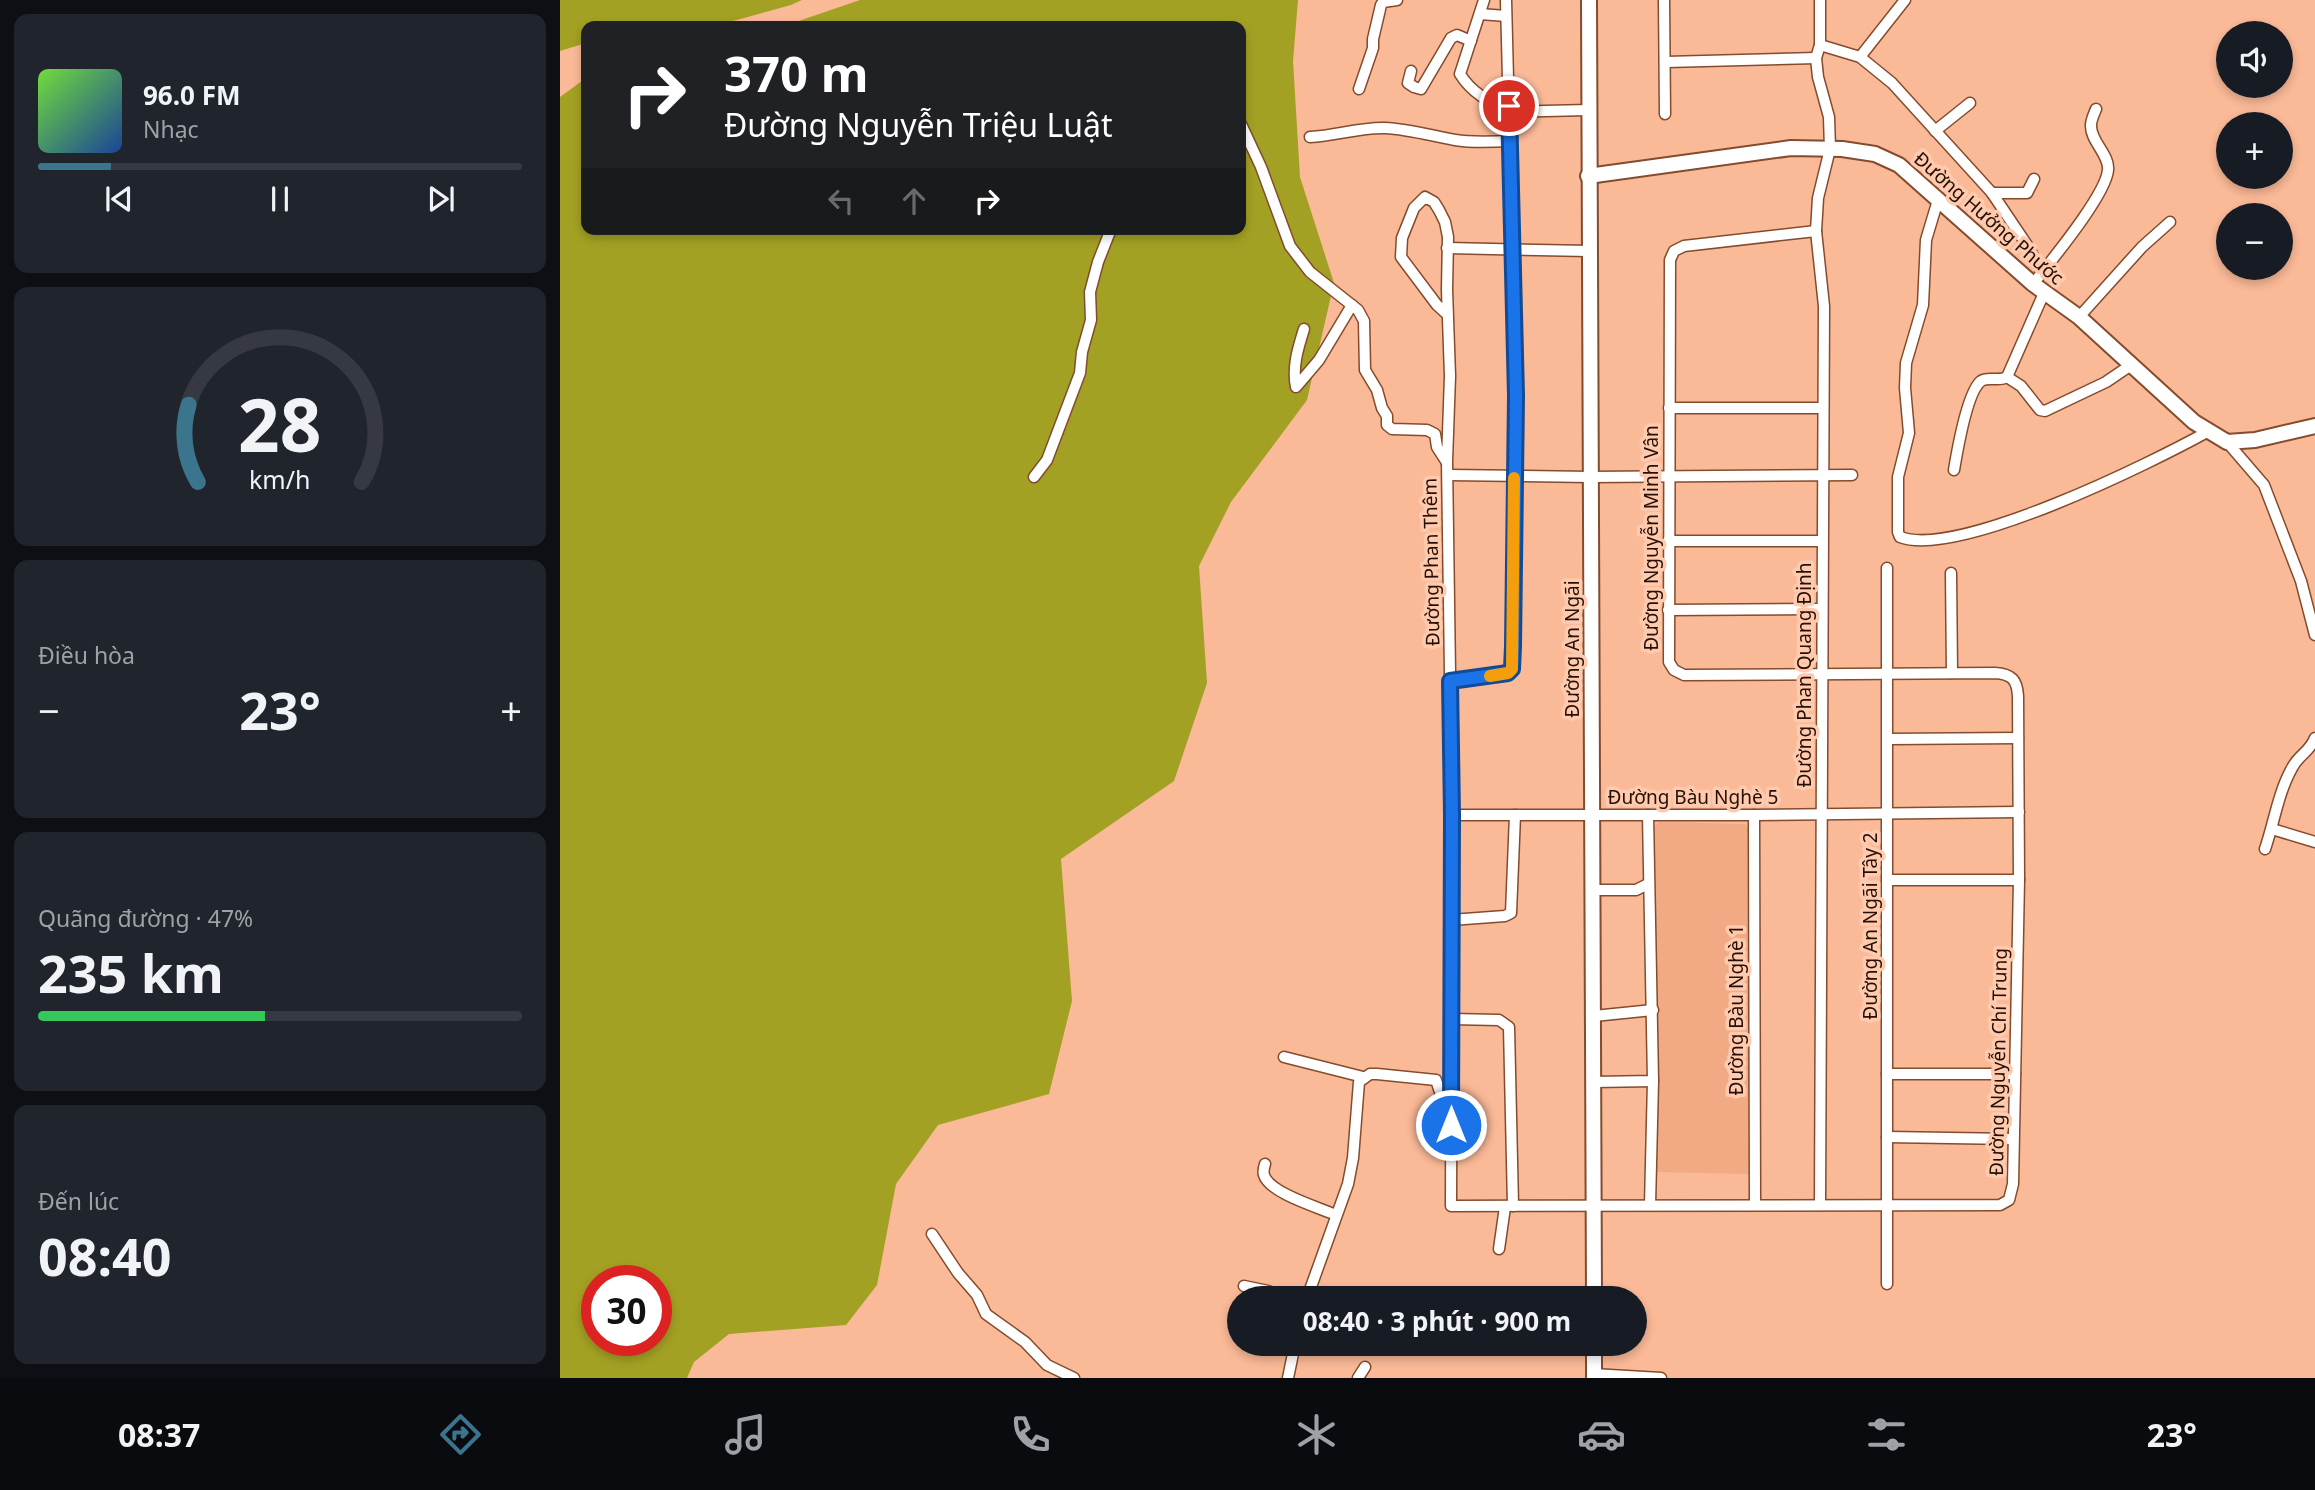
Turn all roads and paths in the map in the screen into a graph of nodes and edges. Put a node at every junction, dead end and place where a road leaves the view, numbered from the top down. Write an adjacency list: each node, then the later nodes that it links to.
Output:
1 (1397, 0): 16 (street)
2 (1484, 0): 8 (street)
3 (1506, 0): 9 (street)
4 (1589, 0): 20 (main road, Đường An Ngãi)
5 (1664, 0): 14 (street)
6 (1820, 0): 11 (street)
7 (1905, 0): 12 (street)
8 (1480, 14): 9 (street); 10 (street)
9 (1506, 16): 18 (street)
10 (1471, 41): 15 (street); 18 (street)
11 (1819, 45): 12 (street); 13 (street)
12 (1860, 57): 22 (street)
13 (1816, 58): 14 (street); 26 (street, Đường Phan Quang Định)
14 (1666, 62): 21 (street)
15 (1411, 71)
16 (1359, 89)
17 (1970, 103): 22 (street)
18 (1509, 109): 20 (street); 25 (street)
19 (2096, 109): 37 (street)
20 (1588, 110): 27 (main road, Đường An Ngãi)
21 (1665, 114)
22 (1935, 131): 29 (street)
23 (1246, 135): 38 (street)
24 (1310, 137): 25 (street)
25 (1510, 141): 35 (street)
26 (1830, 149): 27 (main road, Đường Hưởng Phước); 30 (main road, Đường Hưởng Phước); 32 (street, Đường Phan Quang Định)
27 (1588, 176): 36 (main road, Đường An Ngãi)
28 (2034, 179): 29 (street)
29 (1992, 193): 37 (street)
30 (1938, 200): 37 (main road, Đường Hưởng Phước); 47 (street)
31 (2170, 222): 40 (street)
32 (1816, 232): 44 (street, Đường Nguyễn Minh Vân); 45 (street, Đường Phan Quang Định)
33 (1109, 235): 55 (street)
34 (1447, 242): 35 (street); 39 (street, Đường Phan Thêm); 39 (street)
35 (1511, 251): 36 (street); 56 (street)
36 (1589, 251): 57 (main road, Đường An Ngãi)
37 (2040, 283): 40 (main road, Đường Hưởng Phước); 43 (street)
38 (1352, 305): 41 (street); 49 (street)
39 (1448, 315): 49 (street, Đường Phan Thêm)
40 (2079, 317): 42 (main road, Đường Hưởng Phước)
41 (1304, 329)
42 (2131, 365): 43 (street); 47 (main road, Đường Hưởng Phước)
43 (2007, 377): 50 (street)
44 (1669, 408): 45 (street); 54 (street, Đường Nguyễn Minh Vân)
45 (1823, 408): 52 (street, Đường Phan Quang Định)
46 (2315, 426): 48 (main road)
47 (2209, 431): 48 (main road, Đường Hưởng Phước)
48 (2227, 442): 62 (street)
49 (1447, 461): 51 (street, Đường Phan Thêm)
50 (1954, 470)
51 (1449, 475): 56 (street); 70 (street, Đường Phan Thêm)
52 (1822, 475): 53 (street); 54 (street); 59 (street, Đường Phan Quang Định)
53 (1852, 475)
54 (1668, 476): 57 (street); 58 (street, Đường Nguyễn Minh Vân)
55 (1034, 477)
56 (1514, 477): 57 (street); 70 (street)
57 (1590, 477): 80 (main road, Đường An Ngãi)
58 (1668, 541): 59 (street); 64 (street, Đường Nguyễn Minh Vân)
59 (1822, 541): 63 (street, Đường Phan Quang Định)
60 (1887, 568): 66 (street, Đường An Ngãi Tây 2)
61 (1951, 573): 67 (street)
62 (2311, 602): 65 (street)
63 (1822, 609): 64 (street); 68 (street, Đường Phan Quang Định)
64 (1668, 610): 68 (street, Đường Nguyễn Minh Vân)
65 (2315, 635)
66 (1887, 673): 67 (street, Đường Nguyễn Minh Vân); 68 (street, Đường Nguyễn Minh Vân); 73 (street, Đường An Ngãi Tây 2)
67 (1952, 673): 69 (street, Đường Nguyễn Minh Vân)
68 (1821, 674): 77 (street, Đường Phan Quang Định)
69 (2012, 677): 71 (street, Đường Nguyễn Chí Trung)
70 (1450, 681): 78 (street, Đường Phan Thêm)
71 (2018, 738): 73 (street); 75 (street, Đường Nguyễn Chí Trung)
72 (2315, 738): 74 (street)
73 (1889, 739): 76 (street, Đường An Ngãi Tây 2)
74 (2312, 752): 83 (street)
75 (2019, 812): 76 (street, Đường Bàu Nghè 5); 87 (street, Đường Nguyễn Chí Trung)
76 (1888, 813): 77 (street, Đường Bàu Nghè 5); 86 (street, Đường An Ngãi Tây 2)
77 (1821, 814): 82 (street, Đường Bàu Nghè 5); 106 (street, Đường Phan Quang Định)
78 (1452, 815): 79 (street, Đường Bàu Nghè 5); 90 (street, Đường Phan Thêm)
79 (1515, 815): 80 (street, Đường Bàu Nghè 5); 90 (street)
80 (1592, 815): 81 (street, Đường Bàu Nghè 5); 89 (main road, Đường An Ngãi)
81 (1648, 815): 82 (street, Đường Bàu Nghè 5); 88 (street)
82 (1754, 815): 109 (street, Đường Bàu Nghè 1)
83 (2272, 830): 84 (street); 85 (street)
84 (2315, 842)
85 (2265, 849)
86 (1888, 880): 87 (street); 95 (street, Đường An Ngãi Tây 2)
87 (2019, 880): 96 (street, Đường Nguyễn Chí Trung)
88 (1648, 884): 89 (street); 91 (street)
89 (1594, 890): 92 (main road, Đường An Ngãi)
90 (1451, 920): 93 (street, Đường Phan Thêm)
91 (1653, 1010): 92 (street); 100 (street)
92 (1594, 1016): 101 (main road, Đường An Ngãi)
93 (1451, 1019): 98 (street, Đường Phan Thêm); 111 (street)
94 (1284, 1057): 97 (street)
95 (1887, 1074): 96 (street); 103 (street, Đường An Ngãi Tây 2)
96 (2015, 1074): 104 (street, Đường Nguyễn Chí Trung)
97 (1363, 1077): 99 (street); 112 (street)
98 (1451, 1079): 99 (street); 102 (street, Đường Phan Thêm)
99 (1436, 1080): 102 (street)
100 (1653, 1081): 101 (street); 108 (street)
101 (1594, 1082): 107 (main road, Đường An Ngãi)
102 (1451, 1101): 111 (street, Đường Phan Thêm)
103 (1887, 1137): 104 (street); 110 (street, Đường An Ngãi Tây 2)
104 (2013, 1139): 110 (street, Đường Nguyễn Chí Trung)
105 (1265, 1164): 112 (street)
106 (1820, 1204): 109 (street, Đường Nguyễn Chí Trung); 110 (street, Đường Nguyễn Chí Trung)
107 (1594, 1205): 108 (street, Đường Nguyễn Chí Trung); 111 (street, Đường Phan Thêm); 117 (main road, Đường An Ngãi)
108 (1650, 1205): 109 (street, Đường Nguyễn Chí Trung)
109 (1755, 1205)
110 (1887, 1205): 115 (street, Đường An Ngãi Tây 2)
111 (1509, 1206): 114 (street)
112 (1336, 1215): 116 (street)
113 (932, 1234): 122 (street)
114 (1499, 1249)
115 (1887, 1284)
116 (1311, 1286)
117 (1594, 1286)
118 (1292, 1356): 123 (street)
119 (1594, 1356): 121 (main road)
120 (1365, 1367): 124 (street)
121 (1594, 1376): 125 (street)
122 (1073, 1378)
123 (1287, 1378)
124 (1358, 1378)
125 (1661, 1378)

